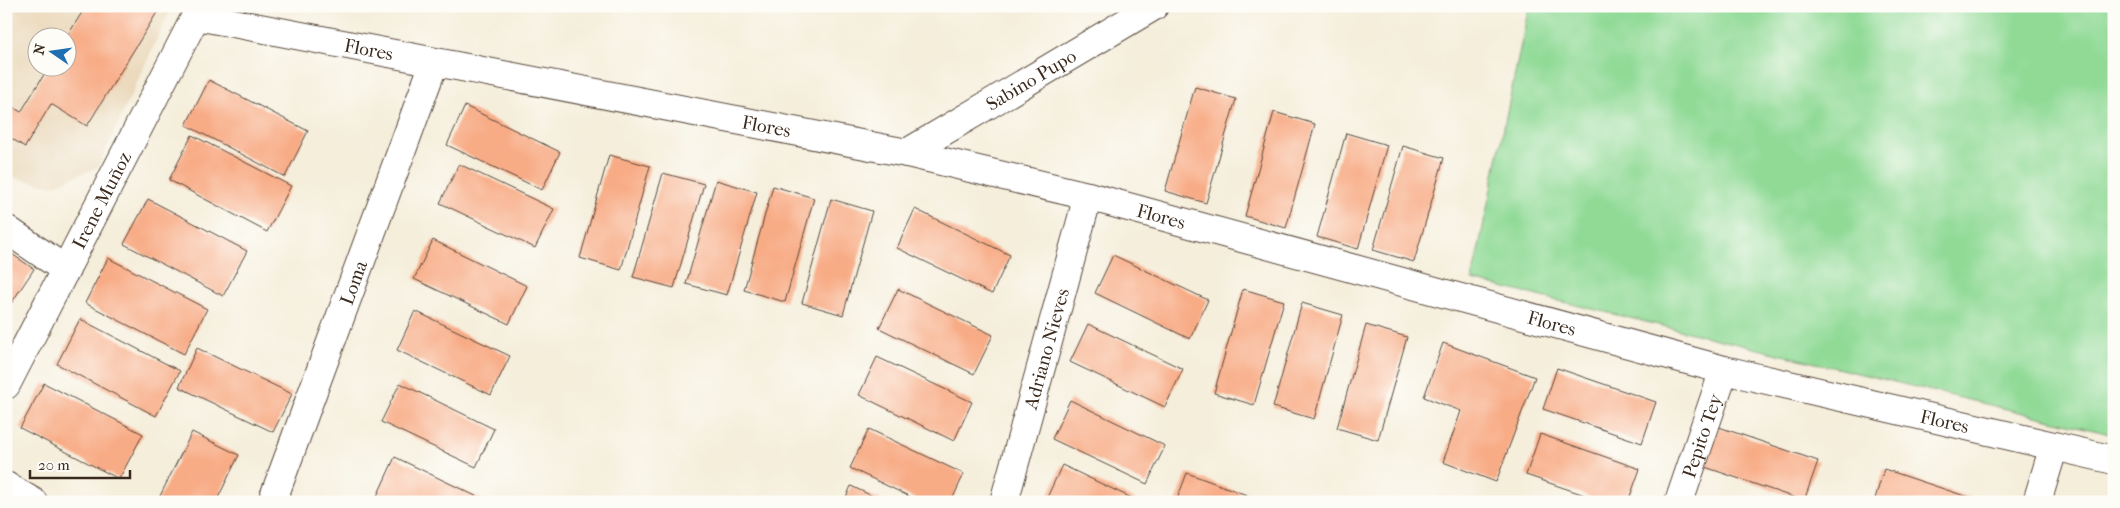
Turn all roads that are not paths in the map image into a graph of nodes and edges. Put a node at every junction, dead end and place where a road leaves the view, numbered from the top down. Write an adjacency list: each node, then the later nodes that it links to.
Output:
1 (1154, 6): 4 (street, Sabino Pupo)
2 (199, 11): 3 (street, Flores); 7 (street, Irene Muñoz)
3 (434, 63): 4 (street, Flores); 14 (street, Loma)
4 (907, 153): 5 (street, Flores)
5 (1088, 196): 8 (street, Flores); 15 (street, Adriano Nieves)
6 (6, 229): 7 (street)
7 (66, 270): 9 (street, Irene Muñoz)
8 (1724, 370): 10 (street, Flores); 16 (street, Pepito Tey)
9 (6, 385)
10 (2054, 446): 11 (street, Flores); 17 (street)
11 (2114, 460)
12 (6, 486): 13 (street)
13 (33, 502)
14 (272, 502)
15 (1004, 502)
16 (1679, 502)
17 (2036, 502)

